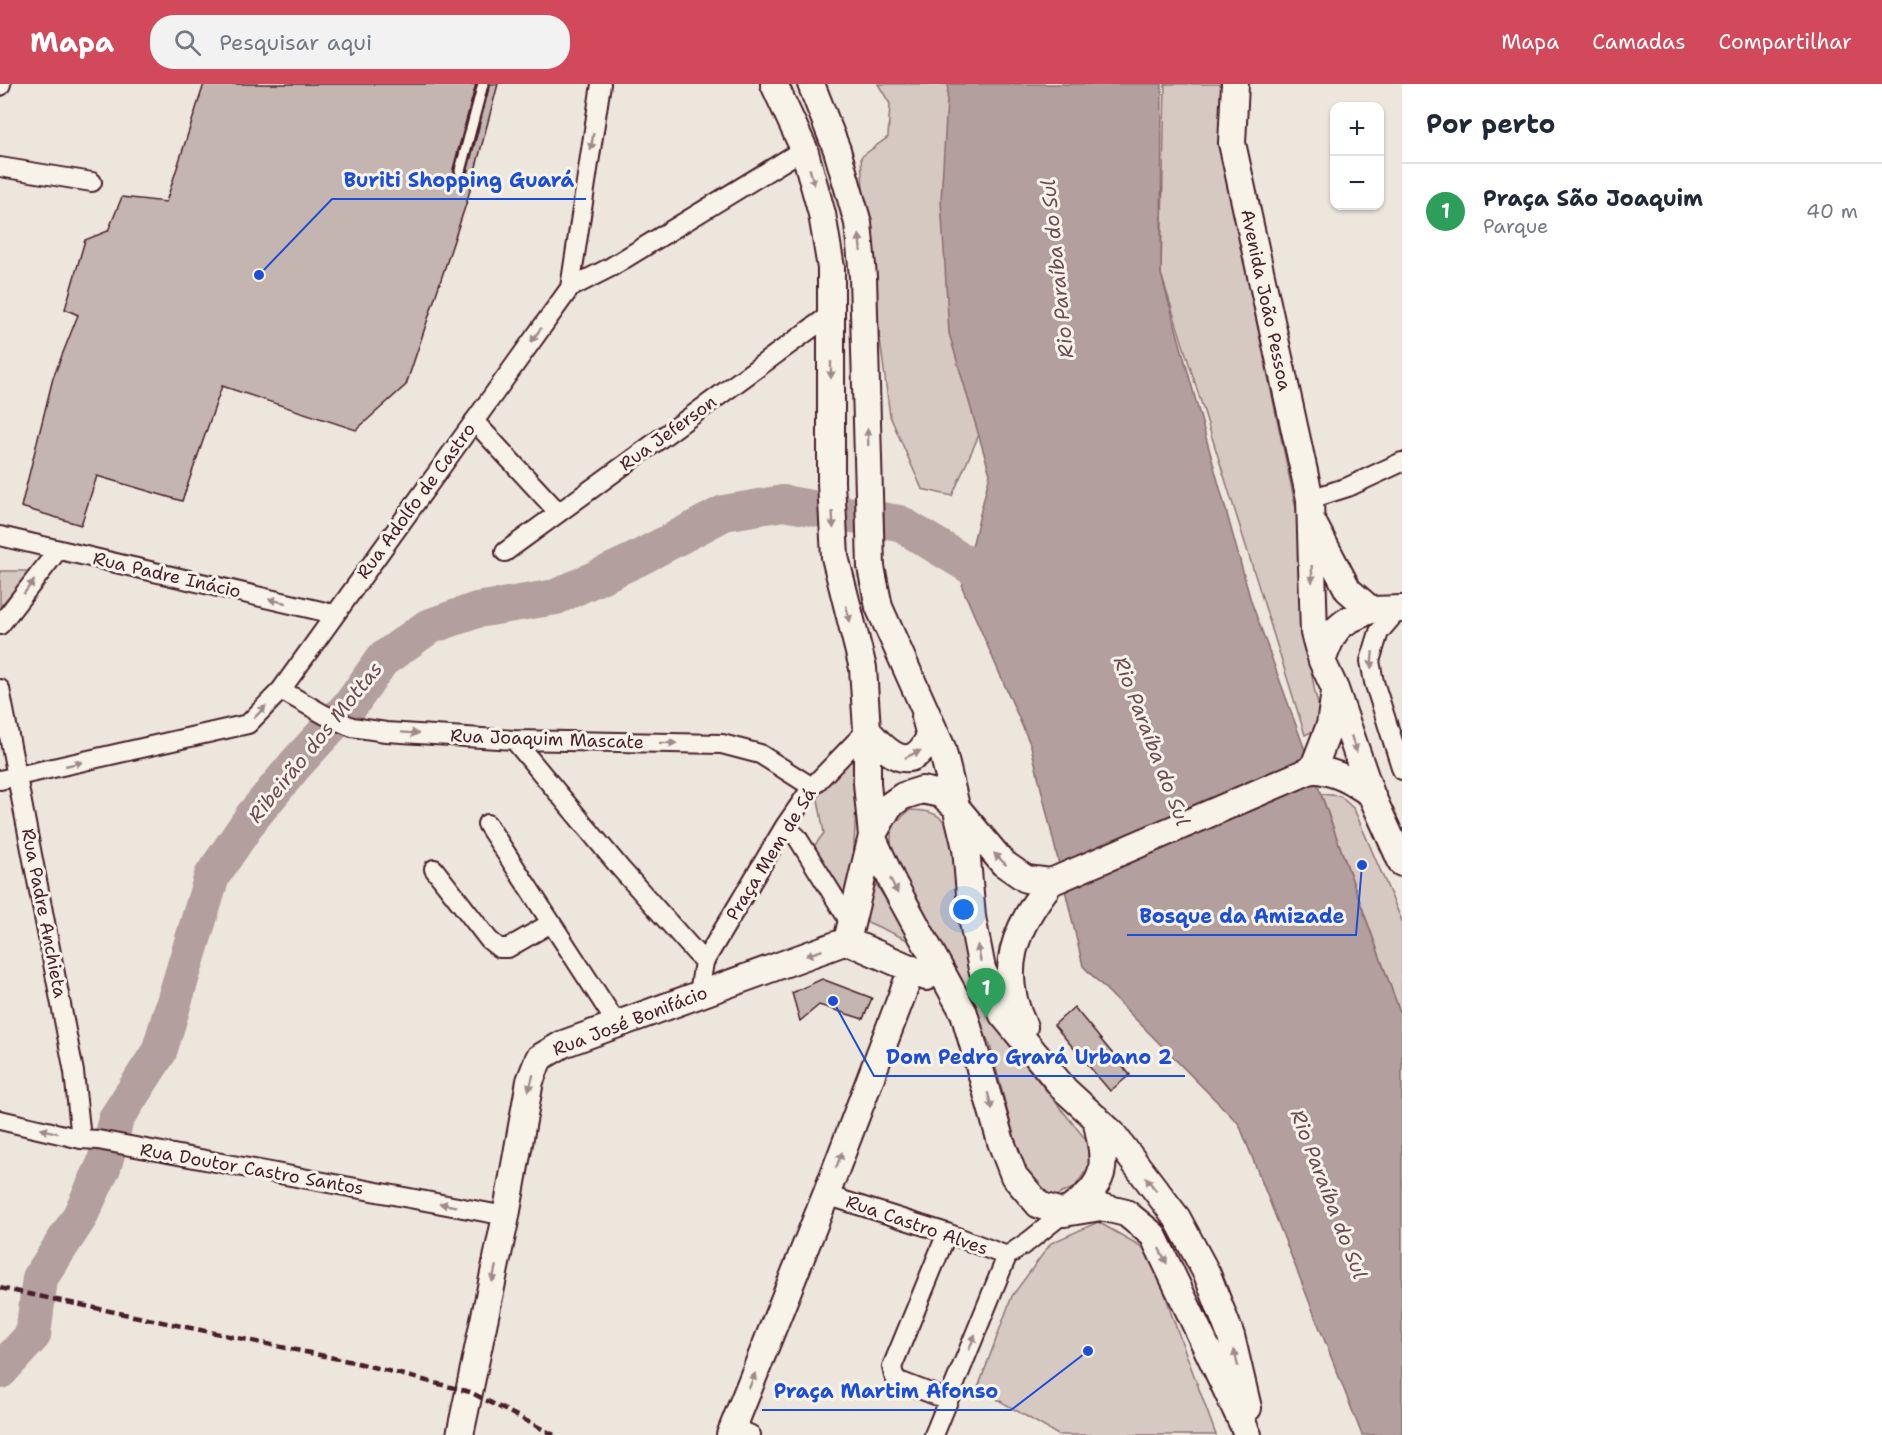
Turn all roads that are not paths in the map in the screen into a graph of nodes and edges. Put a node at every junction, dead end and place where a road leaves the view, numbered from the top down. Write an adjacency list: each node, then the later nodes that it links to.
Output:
1 (483, 84): 8 (lane)
2 (601, 84): 10 (street, one-way to 10)
3 (774, 84): 6 (street)
4 (811, 84): 27 (street, one-way to 4)
5 (1235, 84): 14 (street, Avenida João Pessoa)
6 (804, 149): 10 (street, Rua Adolfo de Castro); 11 (street, one-way to 11)
7 (0, 167): 9 (street)
8 (460, 171)
9 (92, 182)
10 (570, 288): 12 (street, Rua Adolfo de Castro, one-way to 12)
11 (831, 314): 15 (street, Rua Jeferson); 28 (street, one-way to 28)
12 (474, 421): 15 (street); 21 (street, Rua Adolfo de Castro)
13 (1402, 462): 14 (street)
14 (1310, 507): 19 (street, Avenida João Pessoa); 23 (street, Avenida João Pessoa, one-way to 23)
15 (558, 512): 18 (street, Rua Jeferson)
16 (0, 536): 17 (street, Rua Padre Inácio)
17 (58, 549): 21 (street, Rua Padre Inácio, one-way to 17); 22 (street, one-way to 17)
18 (505, 552)
19 (1371, 610): 20 (street); 23 (street)
20 (1400, 610): 30 (street, one-way to 30)
21 (334, 614): 26 (street, Rua Adolfo de Castro)
22 (0, 625)
23 (1322, 660): 25 (street, Avenida João Pessoa)
24 (0, 689): 32 (street, Rua Padre Anchieta)
25 (1335, 689): 31 (street); 34 (street, Avenida João Pessoa, one-way to 34)
26 (281, 690): 29 (street, Rua Joaquim Mascate, one-way to 29); 32 (street, Rua Adolfo de Castro, one-way to 26)
27 (917, 691): 28 (street, one-way to 27); 35 (street)
28 (867, 730): 33 (street, Praça Mem de Sá); 38 (street)
29 (514, 740): 33 (street, Rua Joaquim Mascate, one-way to 33); 44 (street)
30 (1402, 770)
31 (1310, 771): 34 (street); 41 (street)
32 (9, 778): 52 (street, Rua Padre Anchieta)
33 (812, 787): 37 (street, Praça Mem de Sá)
34 (1371, 794): 39 (street, Avenida João Pessoa)
35 (956, 807): 38 (street); 41 (street, one-way to 35); 49 (street, one-way to 35)
36 (487, 824): 42 (street)
37 (785, 826): 43 (street); 44 (street, Praça Mem de Sá)
38 (872, 836): 43 (street); 47 (street, one-way to 47)
39 (1402, 863)
40 (434, 869): 42 (street)
41 (1055, 881): 49 (street)
42 (551, 923): 48 (street)
43 (849, 933): 45 (street); 46 (street, Rua José Bonifácio, one-way to 46)
44 (705, 962): 46 (street, Praça Mem de Sá)
45 (912, 969): 47 (street); 53 (street, one-way to 45)
46 (699, 993): 48 (street, Rua José Bonifácio)
47 (954, 994): 54 (street, one-way to 54)
48 (617, 1024): 55 (street, Rua José Bonifácio, one-way to 55)
49 (1039, 1059): 50 (street)
50 (1096, 1118): 54 (street); 63 (street, one-way to 50)
51 (0, 1120): 52 (street, Rua Doutor Castro Santos, one-way to 51)
52 (89, 1140): 55 (street, Rua Doutor Castro Santos, one-way to 52)
53 (826, 1195): 56 (street, Rua Castro Alves); 59 (street, one-way to 53)
54 (1064, 1213): 57 (street); 62 (street, one-way to 62)
55 (506, 1216): 60 (street, Rua José Bonifácio, one-way to 60)
56 (947, 1233): 57 (street, Rua Castro Alves); 58 (street)
57 (1007, 1256): 58 (street, one-way to 57)
58 (948, 1401): 61 (street)
59 (738, 1432)
60 (460, 1435)
61 (934, 1435)
62 (1248, 1435)
63 (1254, 1435)

